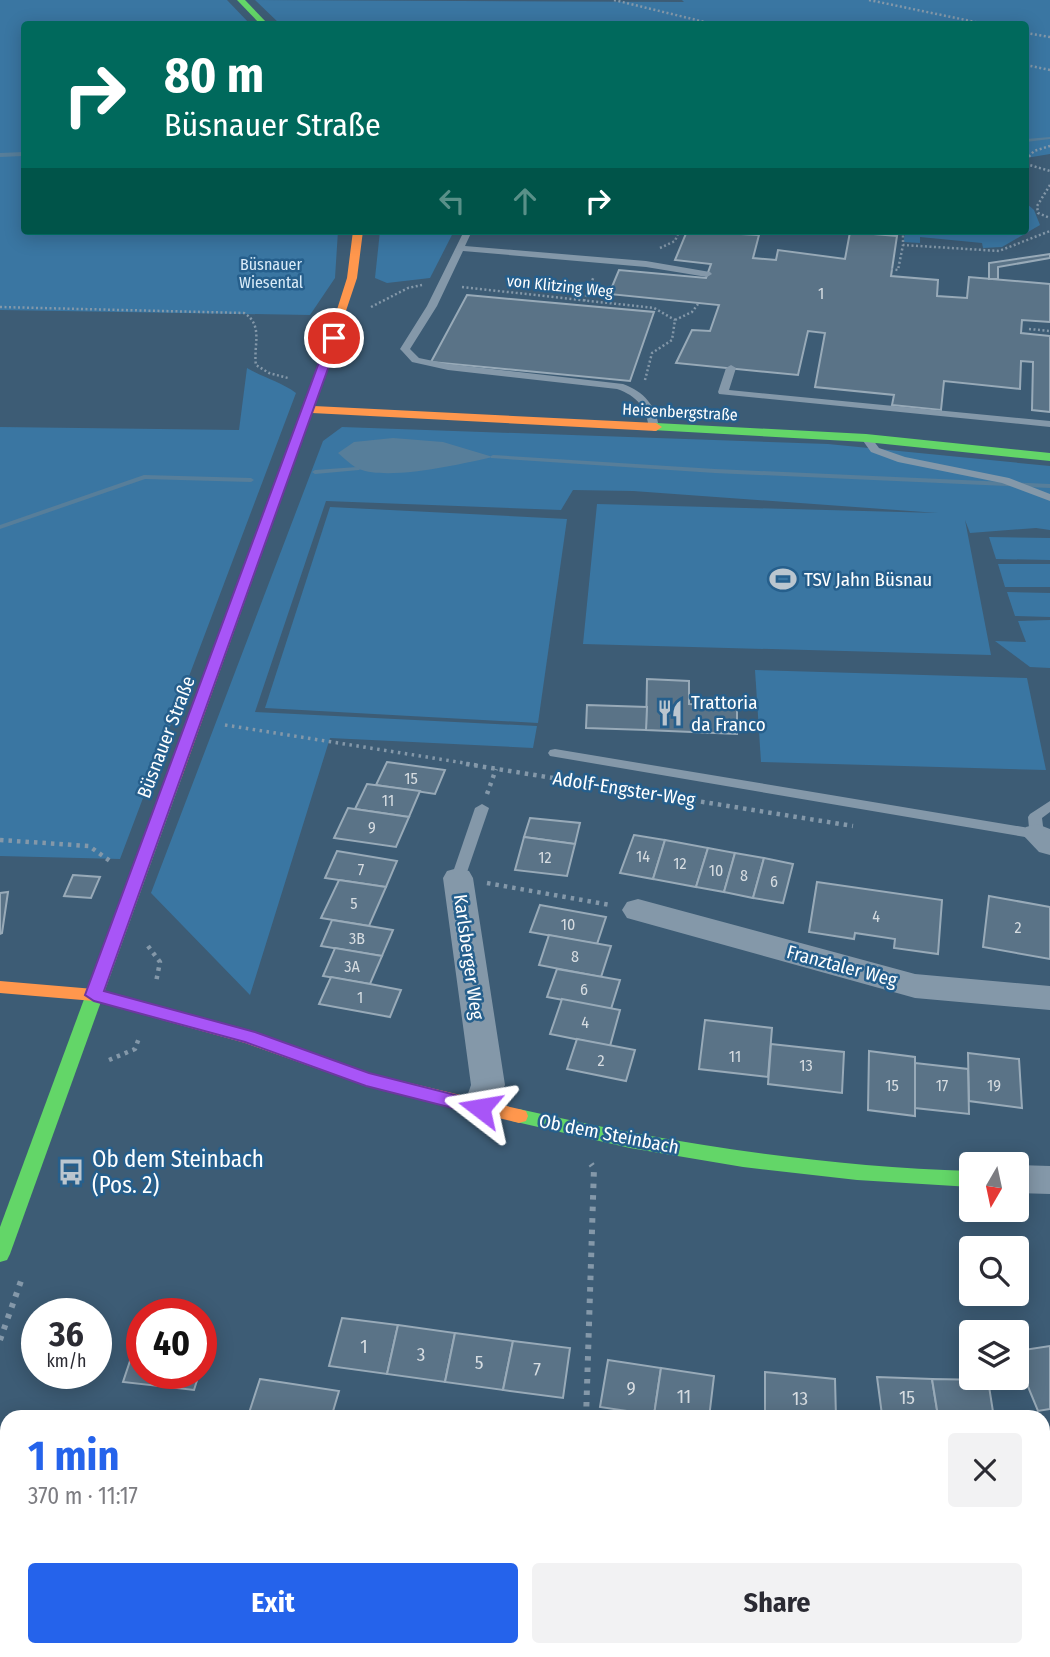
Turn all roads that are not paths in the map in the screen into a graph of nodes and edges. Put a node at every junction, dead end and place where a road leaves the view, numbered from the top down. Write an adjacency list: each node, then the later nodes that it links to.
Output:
1 (241, 0): 2 (street)
2 (261, 21)
3 (357, 235): 8 (street, Büsnauer Straße)
4 (466, 235): 5 (lane)
5 (458, 248): 6 (lane); 10 (lane)
6 (707, 274)
7 (731, 368): 9 (lane)
8 (307, 409): 10 (street, Heisenbergstraße); 21 (street, Büsnauer Straße)
9 (1050, 424)
10 (654, 428): 11 (street, Heisenbergstraße)
11 (866, 438): 12 (street, Heisenbergstraße); 13 (lane)
12 (1050, 457)
13 (1045, 496)
14 (555, 754): 17 (lane)
15 (1050, 805): 17 (lane)
16 (482, 808): 18 (lane, Karlsberger Weg)
17 (1044, 839)
18 (458, 878): 23 (street, Karlsberger Weg)
19 (638, 910): 22 (street, Franztaler Weg)
20 (0, 987): 21 (street, Ob dem Steinbach)
21 (94, 995): 23 (street, Ob dem Steinbach); 27 (street, Büsnauer Straße)
22 (1050, 999)
23 (480, 1108): 24 (street, Ob dem Steinbach)
24 (959, 1178)
25 (1029, 1179): 26 (street)
26 (1050, 1180)
27 (0, 1254)

